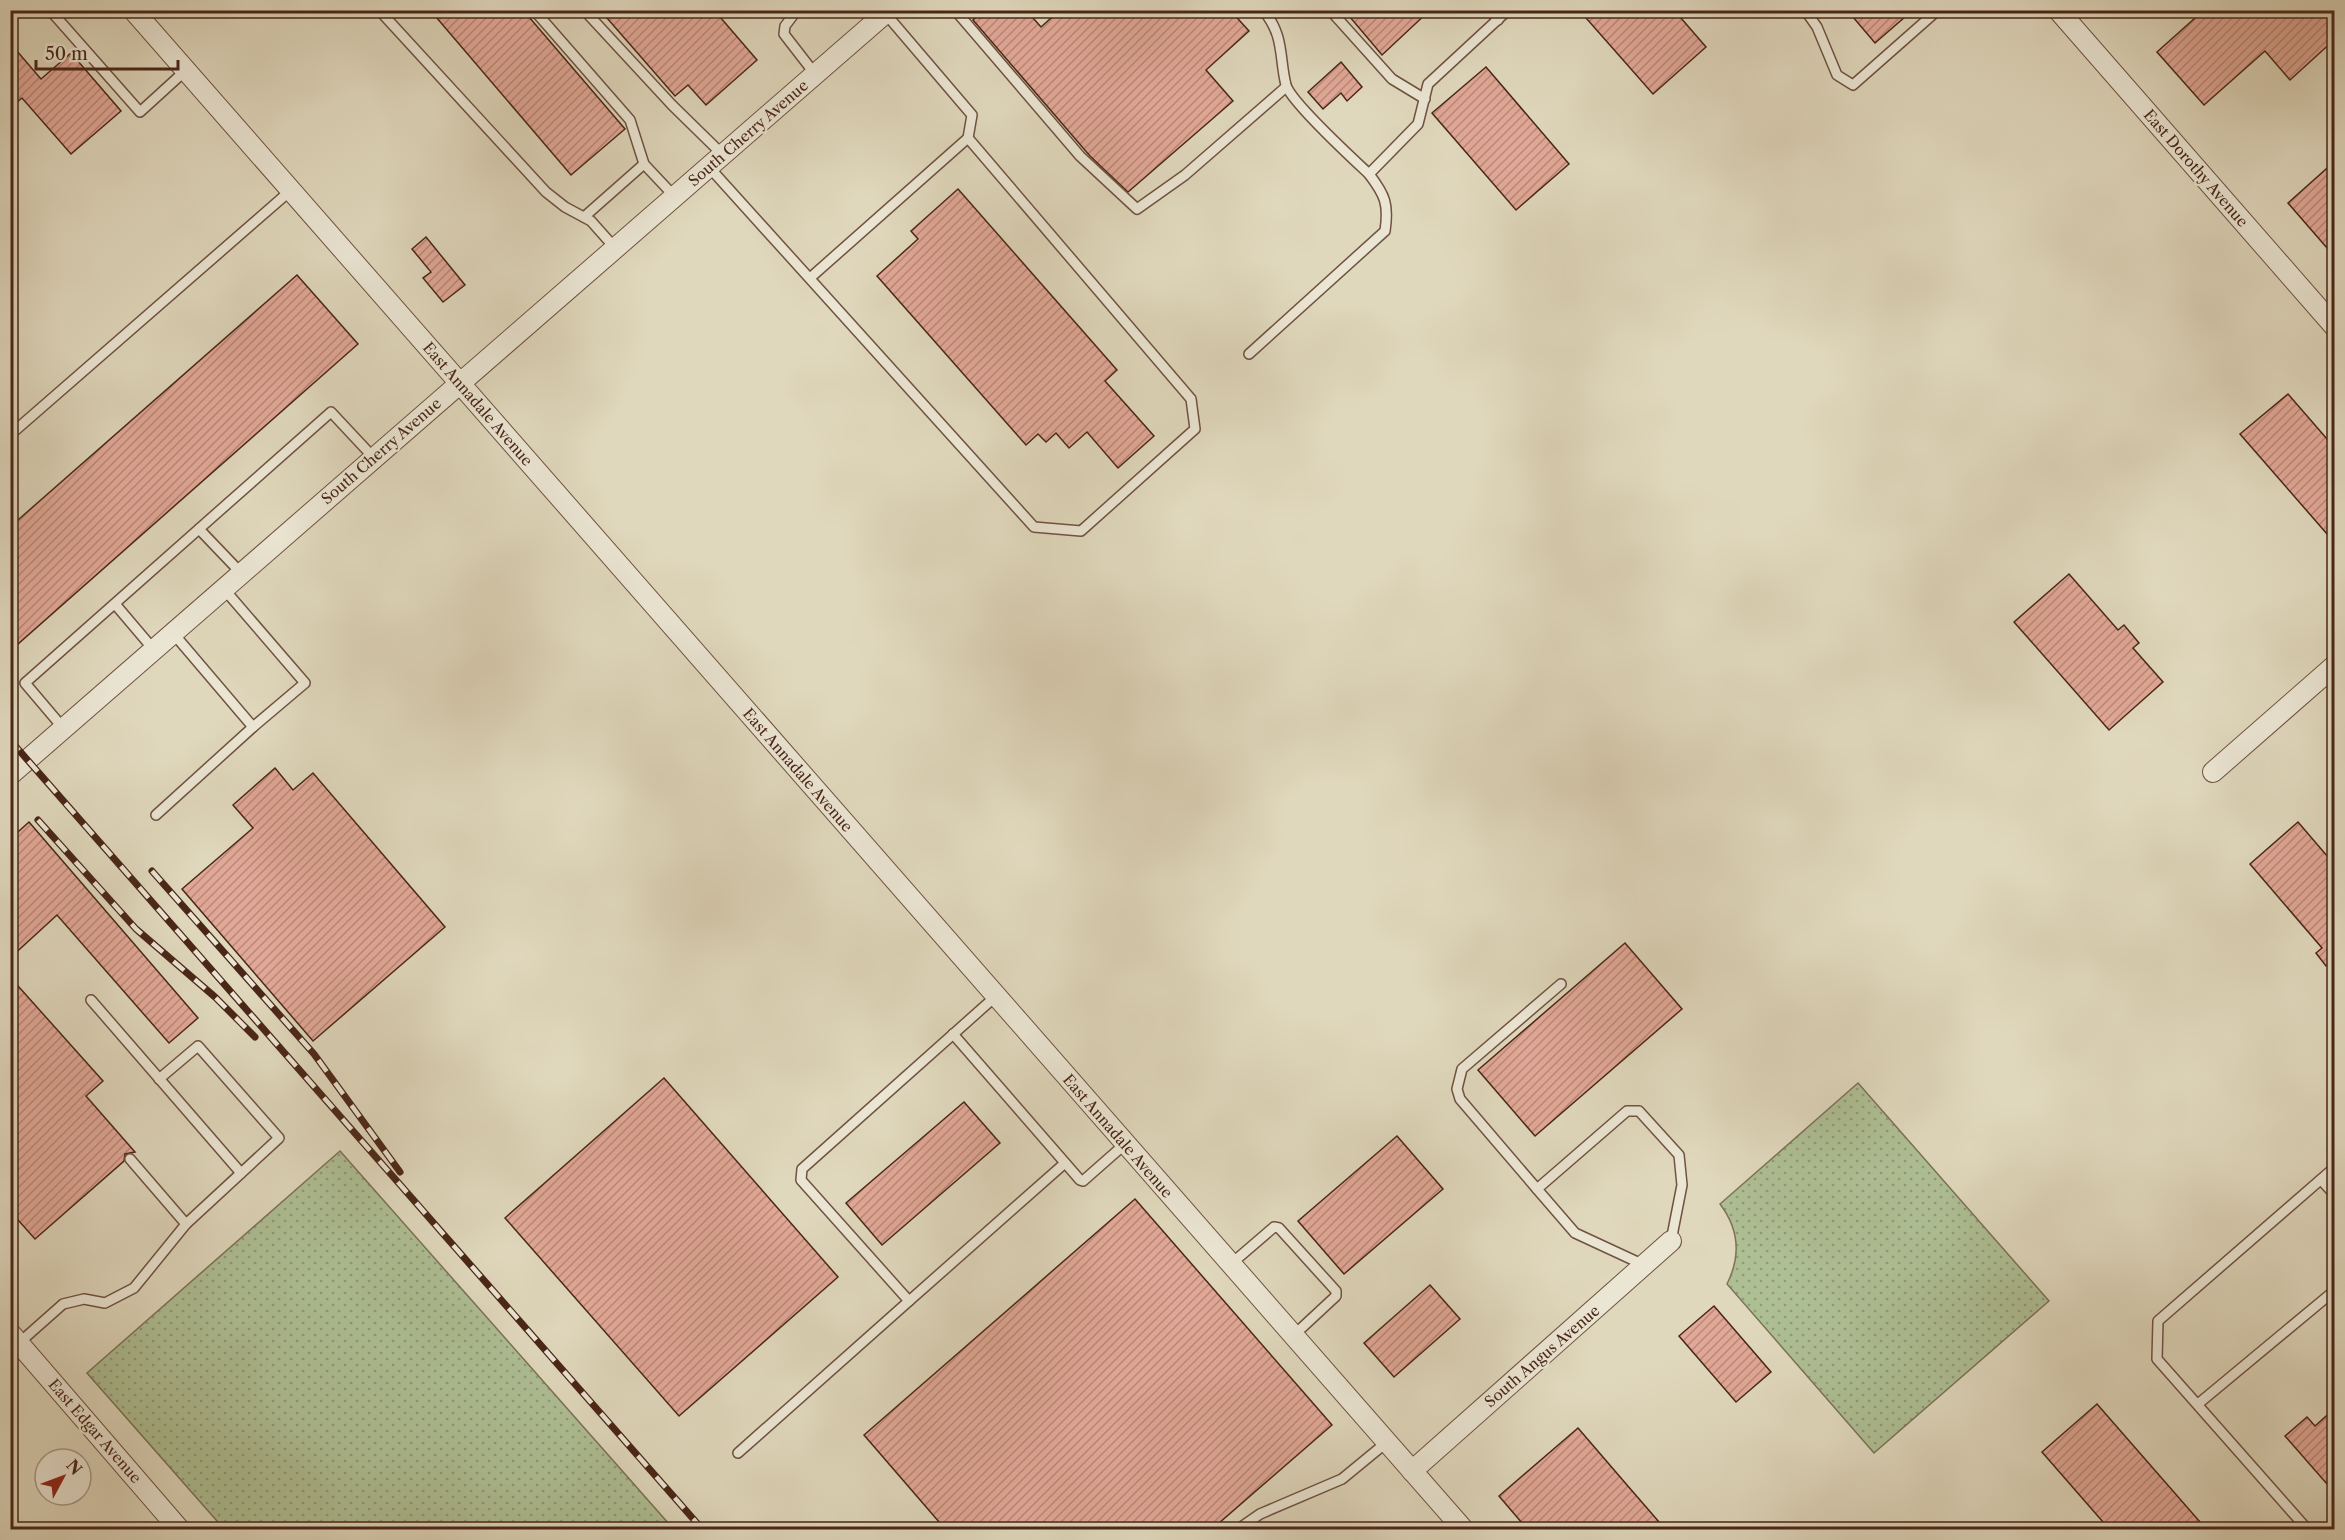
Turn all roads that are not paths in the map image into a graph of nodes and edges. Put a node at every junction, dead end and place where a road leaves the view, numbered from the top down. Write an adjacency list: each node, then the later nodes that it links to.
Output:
1 (50, 10): 17 (lane)
2 (133, 10): 17 (street, East Annadale Avenue)
3 (379, 10): 27 (lane)
4 (534, 10): 23 (lane)
5 (584, 10): 22 (lane)
6 (797, 10): 18 (lane)
7 (955, 10): 19 (lane)
8 (1263, 10): 19 (lane)
9 (1330, 10): 20 (lane)
10 (1490, 10): 16 (lane)
11 (1508, 10): 16 (lane)
12 (1805, 10): 13 (lane)
13 (1938, 10)
14 (2058, 10): 30 (street, East Dorothy Avenue)
15 (886, 12): 18 (street, South Cherry Avenue); 21 (lane)
16 (1498, 20): 20 (lane)
17 (185, 71): 25 (street, East Annadale Avenue)
18 (815, 75): 22 (street, South Cherry Avenue)
19 (1286, 87): 24 (lane)
20 (1425, 99): 24 (lane)
21 (968, 138): 29 (lane); 29 (lane)
22 (716, 161): 26 (street, South Cherry Avenue); 29 (lane)
23 (644, 164): 26 (lane); 27 (lane)
24 (1369, 174): 31 (lane)
25 (290, 191): 32 (street, East Annadale Avenue); 33 (lane)
26 (675, 196): 28 (street, South Cherry Avenue)
27 (584, 218): 28 (lane)
28 (615, 248): 32 (street, South Cherry Avenue)
29 (810, 278)
30 (2334, 326)
31 (1249, 354)
32 (459, 383): 34 (street, South Cherry Avenue); 48 (street, East Annadale Avenue)
33 (10, 435)
34 (374, 458): 35 (lane); 36 (street, South Cherry Avenue)
35 (199, 529): 36 (lane); 38 (lane)
36 (242, 574): 37 (street, South Cherry Avenue)
37 (224, 589): 39 (street, South Cherry Avenue); 42 (lane)
38 (115, 604): 40 (lane); 43 (lane)
39 (173, 633): 40 (street, South Cherry Avenue); 42 (lane)
40 (154, 650): 43 (street, South Cherry Avenue)
41 (2334, 666): 44 (street)
42 (253, 727): 46 (lane)
43 (64, 729): 45 (street, South Cherry Avenue)
44 (2213, 772)
45 (10, 775)
46 (156, 815)
47 (1560, 984): 58 (lane)
48 (996, 996): 50 (lane); 52 (street, East Annadale Avenue)
49 (91, 1000): 51 (lane)
50 (953, 1034): 54 (lane); 65 (lane)
51 (159, 1080): 56 (lane); 56 (lane)
52 (1125, 1144): 54 (lane); 62 (street, East Annadale Avenue)
53 (130, 1159): 60 (lane)
54 (1065, 1163): 65 (lane)
55 (2334, 1168): 57 (lane)
56 (241, 1173): 60 (lane)
57 (2321, 1180): 59 (lane); 68 (lane)
58 (1537, 1190): 61 (lane); 63 (lane)
59 (2334, 1194)
60 (186, 1224): 67 (lane)
61 (1671, 1241): 63 (street, South Angus Avenue)
62 (1231, 1264): 66 (street, East Annadale Avenue); 66 (lane)
63 (1644, 1265): 71 (street, South Angus Avenue)
64 (2334, 1291): 68 (lane)
65 (909, 1301): 70 (lane)
66 (1293, 1336): 69 (street, East Annadale Avenue)
67 (15, 1338): 72 (street, East Edgar Avenue)
68 (2198, 1404): 75 (lane)
69 (1387, 1442): 71 (street, East Annadale Avenue); 73 (lane)
70 (738, 1454)
71 (1412, 1471): 74 (street, East Annadale Avenue)
72 (180, 1530)
73 (1237, 1530)
74 (1464, 1530)
75 (2308, 1530)

